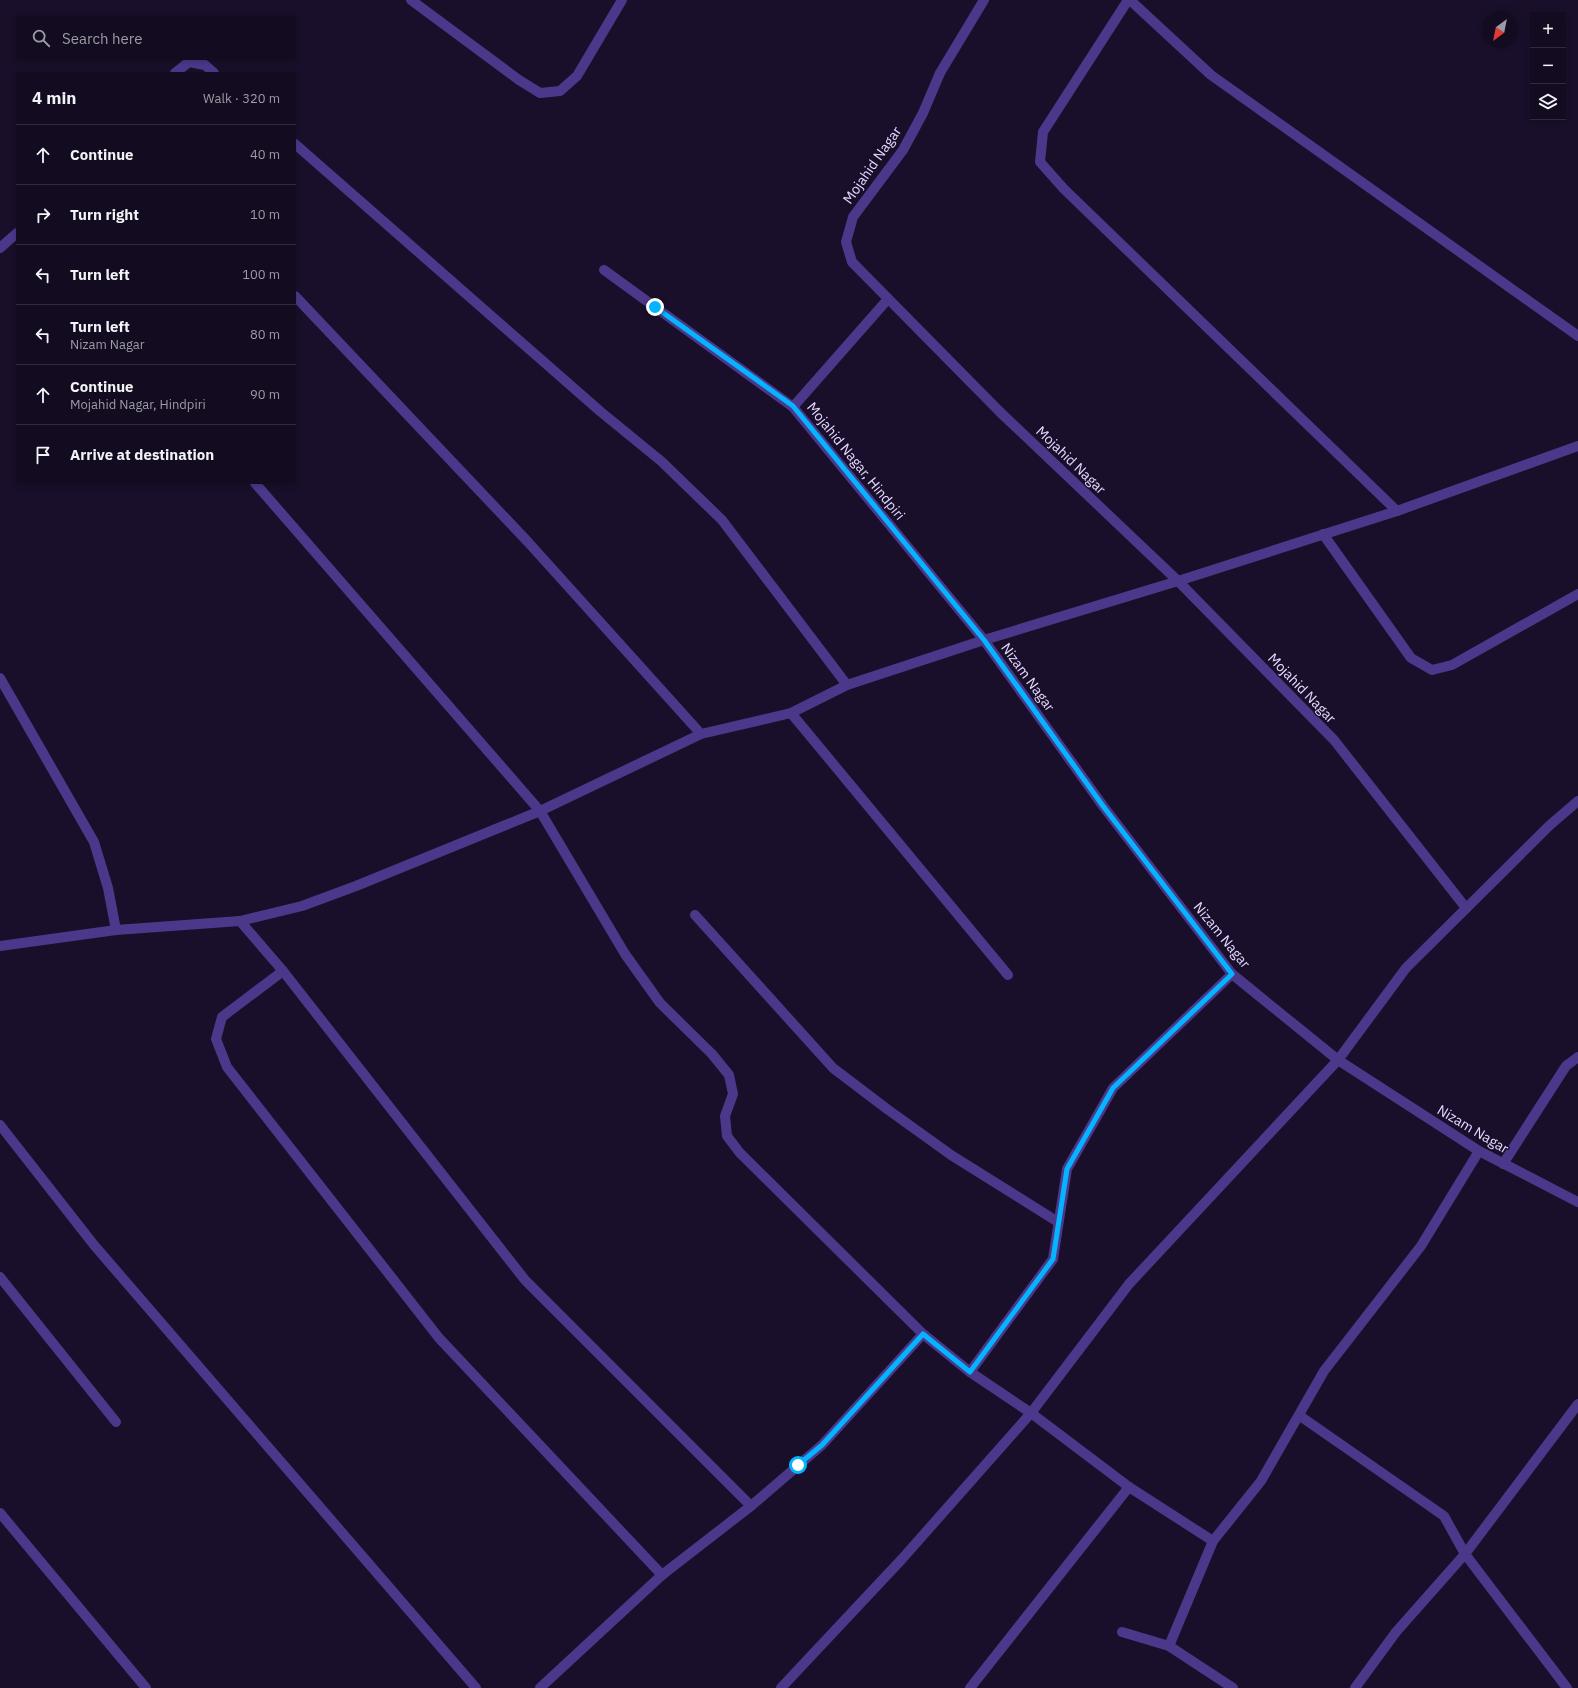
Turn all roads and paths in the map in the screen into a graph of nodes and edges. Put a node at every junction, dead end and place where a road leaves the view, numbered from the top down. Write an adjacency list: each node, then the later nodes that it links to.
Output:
1 (411, 0): 2 (street)
2 (622, 0)
3 (984, 0): 12 (street, Mojahid Nagar)
4 (1129, 0): 13 (street); 17 (street)
5 (176, 72): 6 (street)
6 (213, 72)
7 (296, 145): 23 (street)
8 (16, 234): 9 (street)
9 (0, 248)
10 (604, 270): 14 (street, Mojahid Nagar, Hindpiri)
11 (296, 297): 25 (street)
12 (888, 299): 14 (street); 19 (street, Mojahid Nagar)
13 (1578, 336)
14 (793, 406): 21 (street, Mojahid Nagar, Hindpiri)
15 (1578, 446): 17 (street)
16 (256, 484): 27 (street)
17 (1397, 511): 18 (street)
18 (1323, 534): 19 (street); 20 (street)
19 (1178, 581): 21 (street); 28 (street, Mojahid Nagar)
20 (1578, 594)
21 (984, 640): 23 (street); 34 (street, Nizam Nagar)
22 (0, 678): 31 (street)
23 (847, 685): 24 (street)
24 (791, 713): 25 (street); 35 (street)
25 (701, 734): 27 (street)
26 (1578, 801): 28 (street)
27 (540, 811): 30 (street); 44 (street)
28 (1466, 908): 37 (street)
29 (695, 915): 42 (street)
30 (240, 921): 31 (street); 33 (street)
31 (116, 930): 32 (street)
32 (0, 946)
33 (283, 972): 51 (street); 55 (street)
34 (1232, 974): 37 (street, Nizam Nagar); 42 (street)
35 (1008, 975)
36 (1578, 1057): 40 (street)
37 (1338, 1060): 39 (street, Nizam Nagar); 47 (street)
38 (0, 1125): 59 (street)
39 (1479, 1151): 40 (street, Nizam Nagar); 48 (street)
40 (1503, 1164): 41 (street, Nizam Nagar)
41 (1578, 1202)
42 (1058, 1222): 45 (street)
43 (0, 1277): 49 (street)
44 (923, 1334): 45 (street); 51 (street)
45 (970, 1372): 47 (street)
46 (1578, 1404): 54 (street)
47 (1031, 1413): 50 (street); 61 (street)
48 (1300, 1416): 53 (street); 54 (street)
49 (116, 1422)
50 (1129, 1487): 53 (street); 62 (street)
51 (751, 1506): 55 (street)
52 (0, 1513): 58 (street)
53 (1213, 1541): 57 (street)
54 (1465, 1554): 64 (street); 65 (street)
55 (662, 1575): 60 (street)
56 (1122, 1632): 57 (street)
57 (1169, 1646): 63 (street)
58 (146, 1688)
59 (476, 1688)
60 (540, 1688)
61 (781, 1688)
62 (970, 1688)
63 (1233, 1688)
64 (1355, 1688)
65 (1567, 1688)

